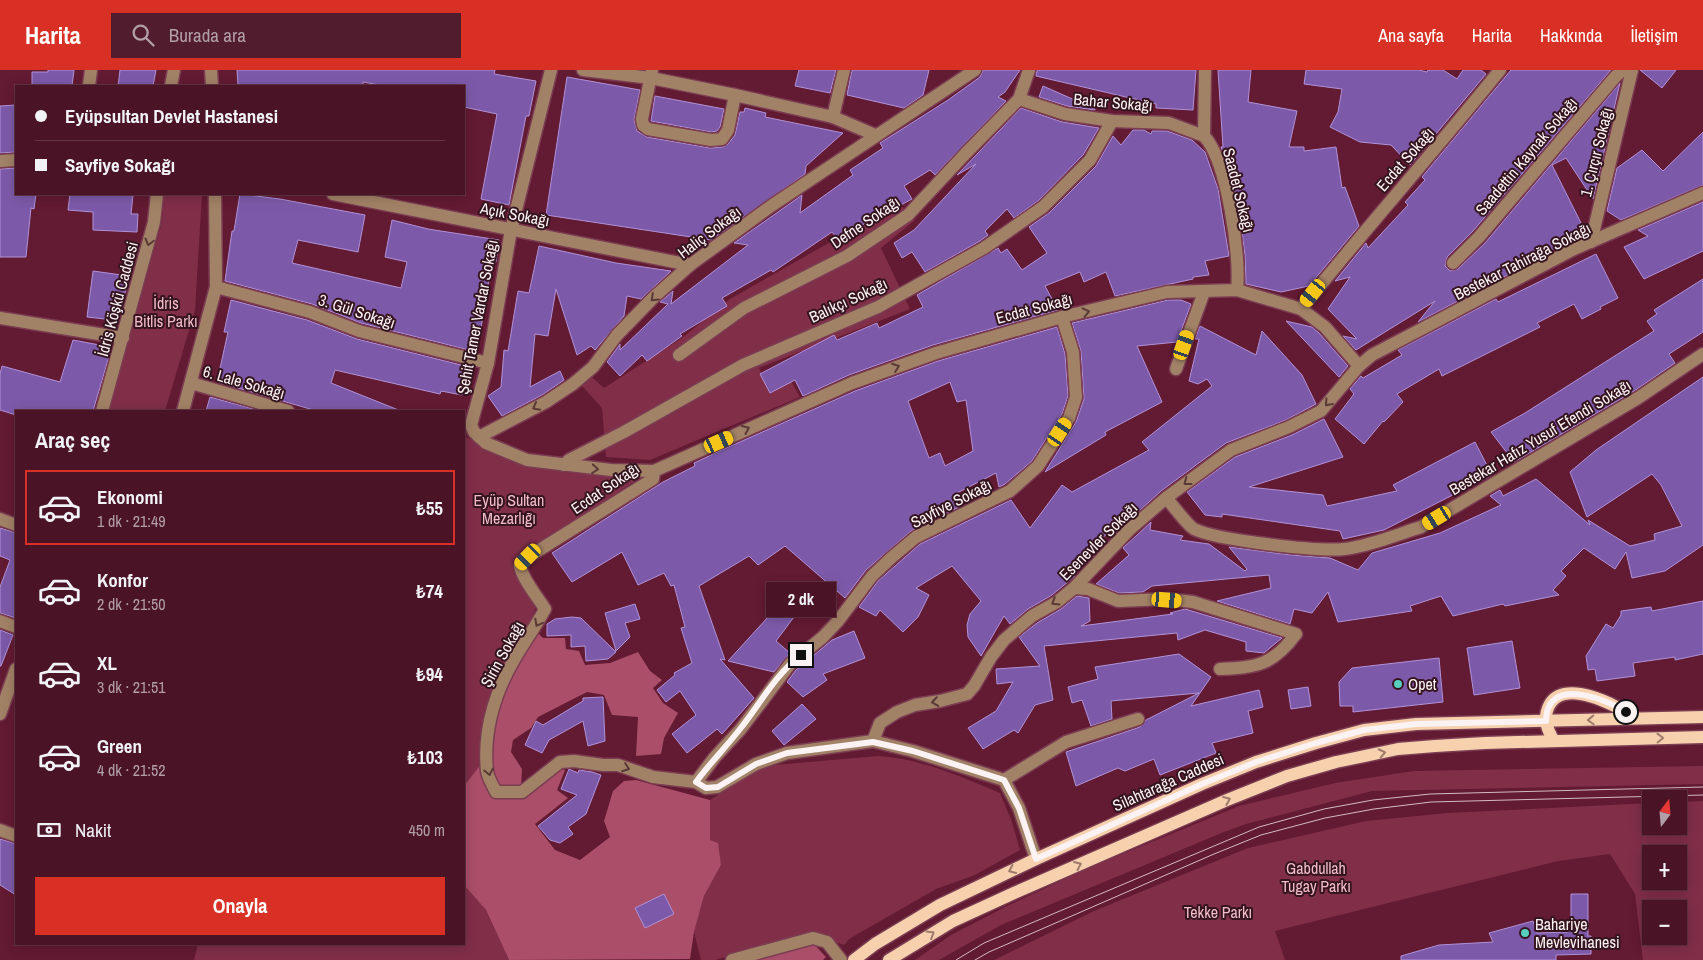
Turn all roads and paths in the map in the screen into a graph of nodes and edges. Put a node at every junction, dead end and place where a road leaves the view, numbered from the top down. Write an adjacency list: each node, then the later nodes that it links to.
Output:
1 (92, 70): 14 (street)
2 (174, 70): 15 (street)
3 (211, 70): 16 (street)
4 (551, 70): 29 (street, Şehit Tamer Vardar Sokağı)
5 (583, 70): 13 (street)
6 (844, 70): 19 (street)
7 (975, 70): 21 (street, Haliç Sokağı)
8 (1029, 70): 18 (street, Defne Sokağı)
9 (1205, 70): 22 (street, Saadet Sokağı)
10 (1500, 70): 36 (street, Ecdat Sokağı)
11 (1623, 70): 31 (street, Saadettin Kaynak Sokağı)
12 (1632, 70): 30 (street, 1. Çırçır Sokağı)
13 (651, 74): 17 (street); 17 (street)
14 (88, 85)
15 (171, 85)
16 (212, 85)
17 (735, 95): 19 (street)
18 (1019, 99): 20 (street, Bahar Sokağı); 41 (street, Defne Sokağı)
19 (833, 117): 21 (street)
20 (1112, 121): 22 (street, Bahar Sokağı); 51 (street, Balıkçı Sokağı)
21 (875, 135): 32 (street, Haliç Sokağı)
22 (1204, 136): 34 (street, Saadet Sokağı)
23 (15, 160): 24 (street)
24 (0, 161)
25 (1703, 193): 30 (street, Bestekar Tahirağa Sokağı)
26 (157, 195): 39 (street, İdris Köşkü Caddesi, one-way to 39)
27 (215, 195): 33 (street)
28 (338, 195): 29 (street, Açık Sokağı)
29 (511, 230): 32 (street, Açık Sokağı); 42 (street, Şehit Tamer Vardar Sokağı)
30 (1590, 242): 43 (street, Bestekar Tahirağa Sokağı)
31 (1454, 263)
32 (690, 266): 50 (street, Haliç Sokağı, one-way to 50)
33 (216, 287): 42 (street, 3. Gül Sokağı); 45 (street)
34 (1237, 290): 35 (street, Ecdat Sokağı); 36 (street, Ecdat Sokağı)
35 (1204, 292): 37 (street, Ecdat Sokağı, one-way to 35); 44 (street)
36 (1300, 309): 43 (street)
37 (1062, 317): 52 (street, Ecdat Sokağı, one-way to 37); 71 (street, Sayfiye Sokağı)
38 (0, 318): 39 (street)
39 (123, 338): 46 (street, İdris Köşkü Caddesi)
40 (1703, 354): 53 (street, Bestekar Hafız Yusuf Efendi Sokağı)
41 (679, 355)
42 (488, 363): 49 (street, Şehit Tamer Vardar Sokağı)
43 (1359, 366): 53 (street, Esenevler Sokağı, one-way to 53)
44 (1176, 369)
45 (191, 383): 47 (street); 48 (street, 6. Lale Sokağı)
46 (102, 410)
47 (183, 410)
48 (285, 410)
49 (468, 426): 50 (street)
50 (479, 437): 51 (street)
51 (564, 465): 52 (street, one-way to 52)
52 (654, 471): 56 (street, Ecdat Sokağı)
53 (1166, 498): 57 (street, Esenevler Sokağı)
54 (0, 519): 55 (street)
55 (15, 525)
56 (520, 566): 71 (street, Şirin Sokağı, one-way to 71)
57 (1074, 588): 60 (street); 69 (street, Esenevler Sokağı, one-way to 69)
58 (0, 620): 59 (street)
59 (15, 627)
60 (1220, 669)
61 (15, 673): 62 (street)
62 (0, 714)
63 (1703, 717): 64 (main road, Silahtarağa Caddesi)
64 (1635, 718): 66 (main road, Silahtarağa Caddesi, one-way to 66); 66 (main road)
65 (1138, 719): 70 (street)
66 (1546, 721): 68 (main road); 74 (main road, Silahtarağa Caddesi)
67 (1703, 737): 68 (main road, one-way to 67)
68 (1554, 741): 78 (main road, one-way to 68)
69 (873, 742): 70 (street); 71 (street)
70 (1004, 780): 74 (street)
71 (696, 782)
72 (0, 830): 73 (street)
73 (15, 836)
74 (1036, 859): 77 (main road, Silahtarağa Caddesi, one-way to 77)
75 (732, 960): 76 (street)
76 (841, 960)
77 (854, 960)
78 (890, 960)

